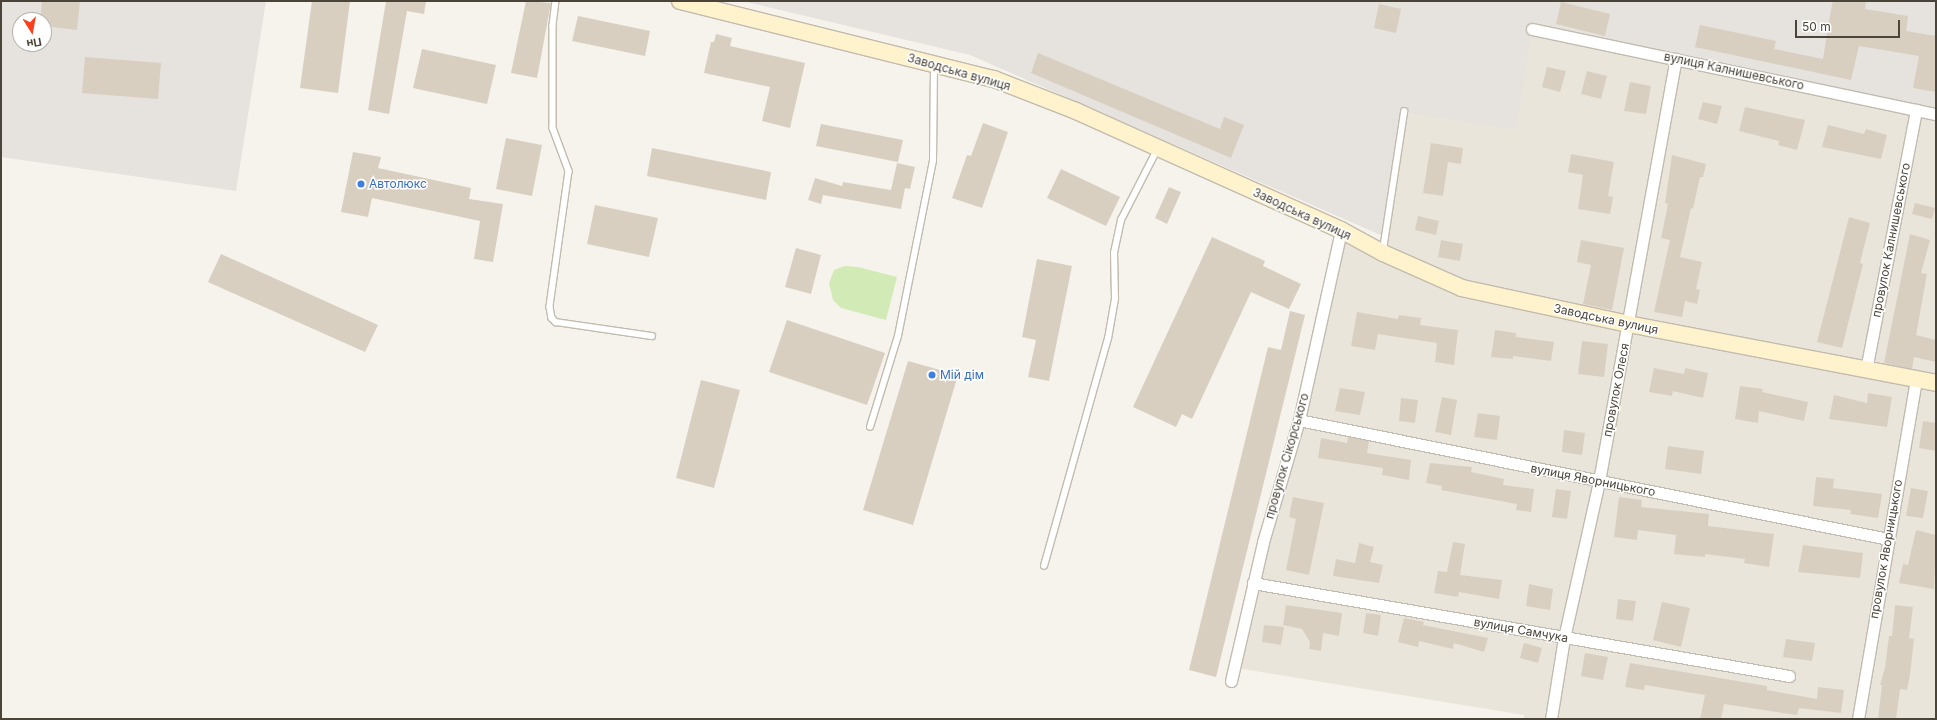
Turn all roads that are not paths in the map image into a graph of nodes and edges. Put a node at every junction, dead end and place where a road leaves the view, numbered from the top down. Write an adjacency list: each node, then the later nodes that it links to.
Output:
1 (556, 1): 13 (lane)
2 (680, 1): 5 (street, Заводська вулиця)
3 (1532, 29): 4 (street, вулиця Калнишевського)
4 (1676, 59): 6 (street, вулиця Калнишевського); 12 (street, провулок Олеся)
5 (934, 64): 9 (street, Заводська вулиця); 18 (lane)
6 (1916, 110): 8 (street, вулиця Калнишевського); 14 (street, провулок Калнишевського)
7 (1404, 112): 11 (lane)
8 (1936, 114)
9 (1158, 148): 10 (street, Заводська вулиця); 21 (lane)
10 (1341, 230): 11 (street, Заводська вулиця); 17 (street, провулок Сікорського)
11 (1383, 253): 12 (street, Заводська вулиця)
12 (1628, 324): 14 (street, Заводська вулиця); 19 (street, провулок Олеся)
13 (652, 336)
14 (1866, 370): 15 (street, Заводська вулиця)
15 (1916, 380): 16 (street, Заводська вулиця); 20 (street, провулок Яворницького)
16 (1936, 384)
17 (1299, 420): 19 (street, вулиця Яворницького); 22 (street, провулок Сікорського)
18 (870, 427)
19 (1599, 481): 20 (street, вулиця Яворницького); 23 (street, провулок Олеся)
20 (1888, 539): 27 (street, провулок Яворницького)
21 (1044, 566)
22 (1253, 582): 23 (street, вулиця Самчука); 25 (street, провулок Сікорського)
23 (1564, 638): 24 (street, вулиця Самчука); 26 (street, провулок Олеся)
24 (1789, 676)
25 (1231, 681)
26 (1551, 719)
27 (1858, 719)

